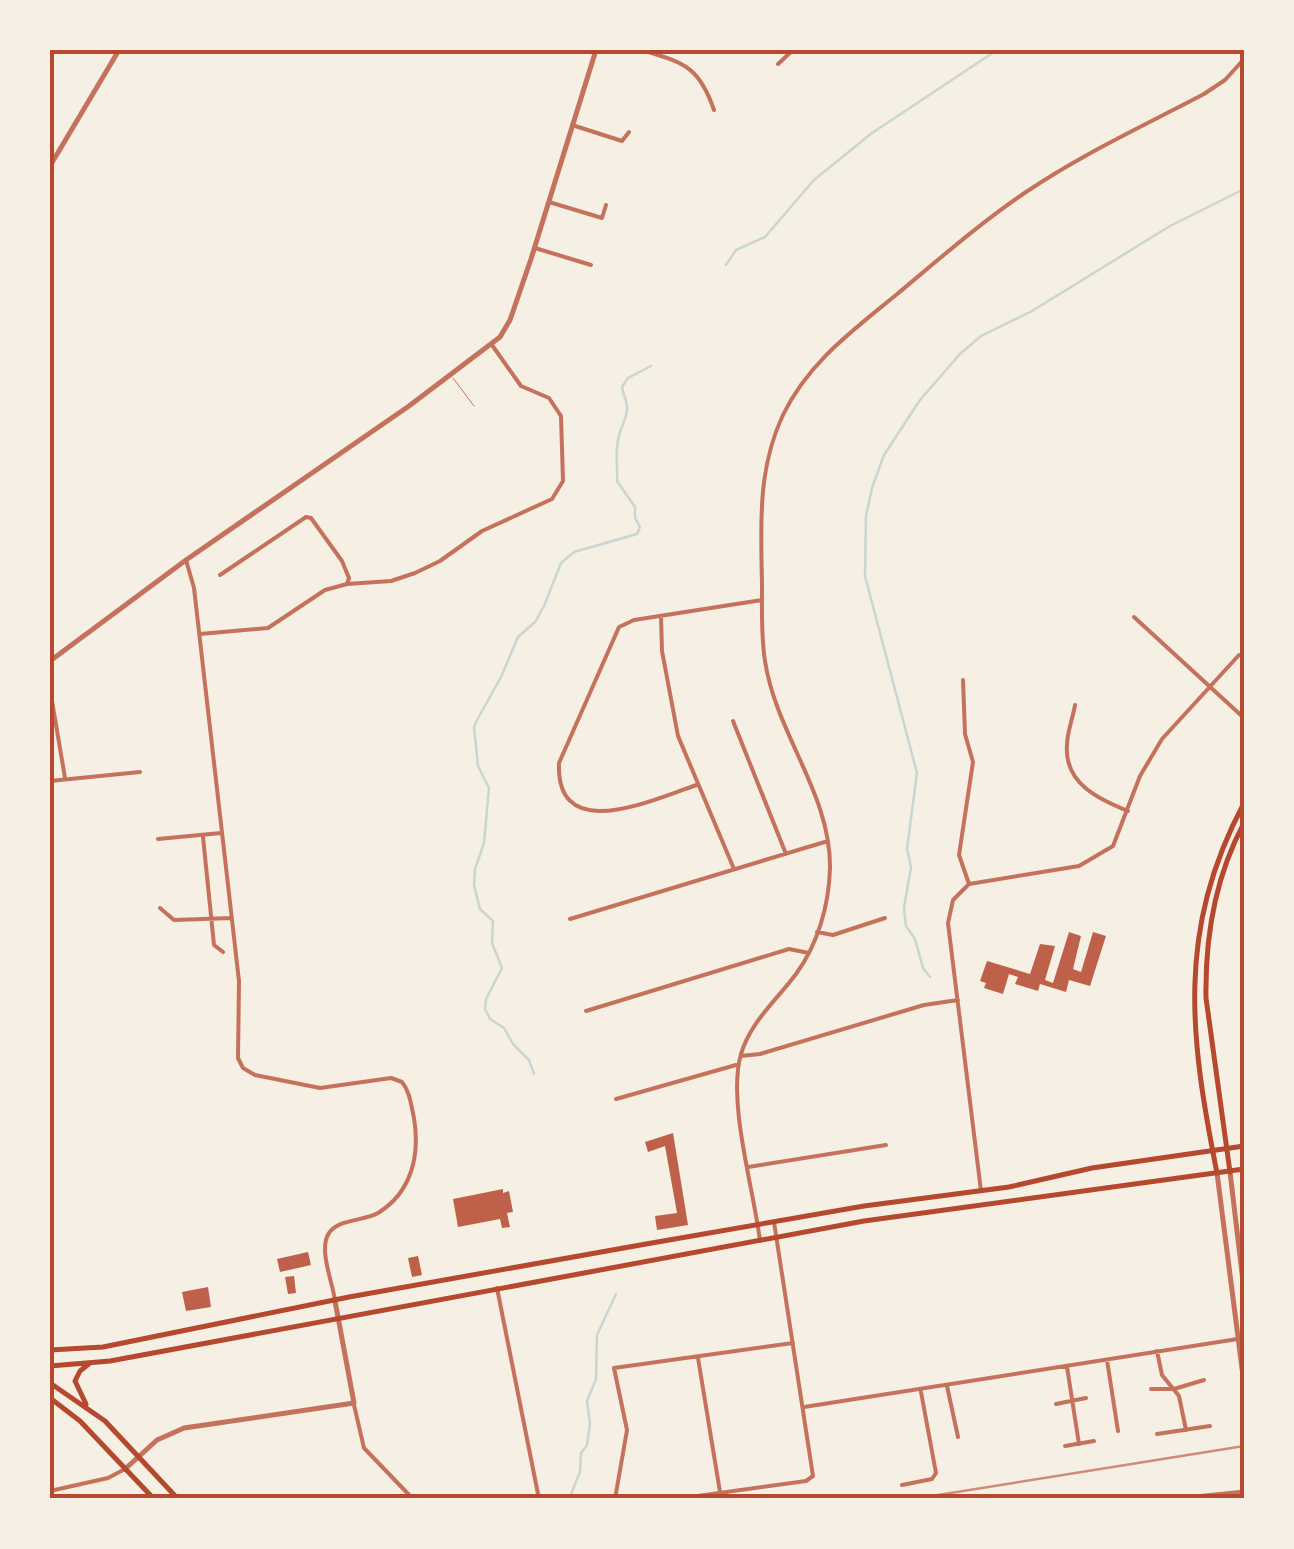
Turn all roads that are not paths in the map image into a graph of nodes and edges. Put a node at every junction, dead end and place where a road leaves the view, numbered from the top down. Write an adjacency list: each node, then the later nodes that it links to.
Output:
1 (120, 50): 10 (street)
2 (596, 50): 8 (street)
3 (642, 50): 7 (street)
4 (793, 50): 6 (street)
5 (1244, 60): 21 (street)
6 (778, 64)
7 (714, 110)
8 (572, 125): 9 (street); 11 (street)
9 (628, 132)
10 (50, 166)
11 (549, 202): 12 (street); 13 (street)
12 (606, 204)
13 (534, 248): 14 (street); 15 (street)
14 (591, 266)
15 (492, 345): 16 (street); 20 (street)
16 (450, 376): 17 (lane); 18 (street)
17 (474, 406)
18 (186, 560): 24 (street); 26 (street)
19 (220, 575): 20 (street)
20 (346, 584): 24 (street)
21 (762, 600): 22 (street); 43 (street)
22 (661, 616): 36 (street); 36 (street)
23 (1134, 616): 28 (street)
24 (198, 634): 40 (street)
25 (1238, 655): 28 (street)
26 (50, 661)
27 (962, 680): 46 (street)
28 (1212, 686): 31 (street); 38 (street)
29 (50, 689): 34 (street)
30 (1075, 705): 38 (street)
31 (1244, 718)
32 (733, 721): 44 (street)
33 (140, 772): 34 (street)
34 (65, 778): 35 (street)
35 (50, 782)
36 (697, 785): 45 (street)
37 (1244, 803): 63 (main road)
38 (1128, 810): 46 (street)
39 (1244, 823): 62 (main road)
40 (221, 833): 41 (street); 48 (street)
41 (203, 837): 42 (street); 50 (street)
42 (158, 839)
43 (828, 841): 44 (street); 52 (street)
44 (786, 854): 45 (street)
45 (734, 869): 51 (street)
46 (969, 884): 55 (street)
47 (160, 908): 50 (street)
48 (232, 918): 50 (street); 75 (street)
49 (885, 918): 52 (street)
50 (211, 919): 53 (street)
51 (570, 919)
52 (818, 932): 54 (street)
53 (223, 952)
54 (808, 953): 56 (street); 57 (street)
55 (958, 1000): 57 (street); 68 (street)
56 (586, 1011)
57 (740, 1056): 58 (street)
58 (738, 1065): 59 (street); 64 (street)
59 (616, 1100)
60 (886, 1145): 64 (street)
61 (1244, 1146): 62 (main road)
62 (1228, 1149): 63 (main road); 66 (main road)
63 (1213, 1151): 67 (main road); 68 (main road)
64 (748, 1167): 70 (street)
65 (1244, 1170): 66 (main road)
66 (1230, 1172): 67 (main road); 74 (street)
67 (1217, 1173): 71 (main road); 77 (street)
68 (982, 1191): 69 (main road)
69 (774, 1222): 70 (main road); 71 (street)
70 (758, 1224): 72 (street); 75 (main road)
71 (775, 1238): 72 (main road); 78 (street)
72 (760, 1241): 73 (main road)
73 (497, 1287): 76 (main road); 117 (street)
74 (1244, 1290)
75 (335, 1301): 76 (street); 79 (main road)
76 (338, 1317): 83 (main road); 96 (street)
77 (1240, 1339): 80 (street); 88 (street)
78 (792, 1343): 81 (street); 99 (street)
79 (50, 1350)
80 (1157, 1352): 82 (street); 90 (street)
81 (698, 1357): 112 (street); 118 (street)
82 (1107, 1360): 85 (street); 102 (street)
83 (90, 1363): 84 (main road); 98 (main road)
84 (50, 1366)
85 (1067, 1367): 89 (street); 95 (street)
86 (1204, 1380): 90 (street)
87 (50, 1384): 98 (main road)
88 (1244, 1384)
89 (947, 1386): 92 (street); 104 (street)
90 (1174, 1388): 91 (street); 101 (street)
91 (1151, 1389)
92 (921, 1390): 99 (street); 110 (street)
93 (50, 1398): 109 (main road)
94 (1086, 1398): 95 (street)
95 (1072, 1400): 97 (street); 106 (street)
96 (354, 1403): 108 (street); 116 (street)
97 (1056, 1404)
98 (87, 1407): 108 (main road)
99 (804, 1407): 112 (street)
100 (1210, 1426): 101 (street)
101 (1186, 1430): 103 (street)
102 (1118, 1431)
103 (1157, 1434)
104 (958, 1437)
105 (1094, 1442): 106 (street)
106 (1079, 1444): 107 (street)
107 (1065, 1446)
108 (138, 1456): 109 (street); 115 (main road)
109 (125, 1469): 111 (street); 114 (main road)
110 (902, 1485)
111 (50, 1491)
112 (720, 1492): 119 (street)
113 (1242, 1492): 120 (street)
114 (154, 1499)
115 (178, 1499)
116 (414, 1499)
117 (539, 1499)
118 (615, 1499)
119 (676, 1499)
120 (1178, 1499)

